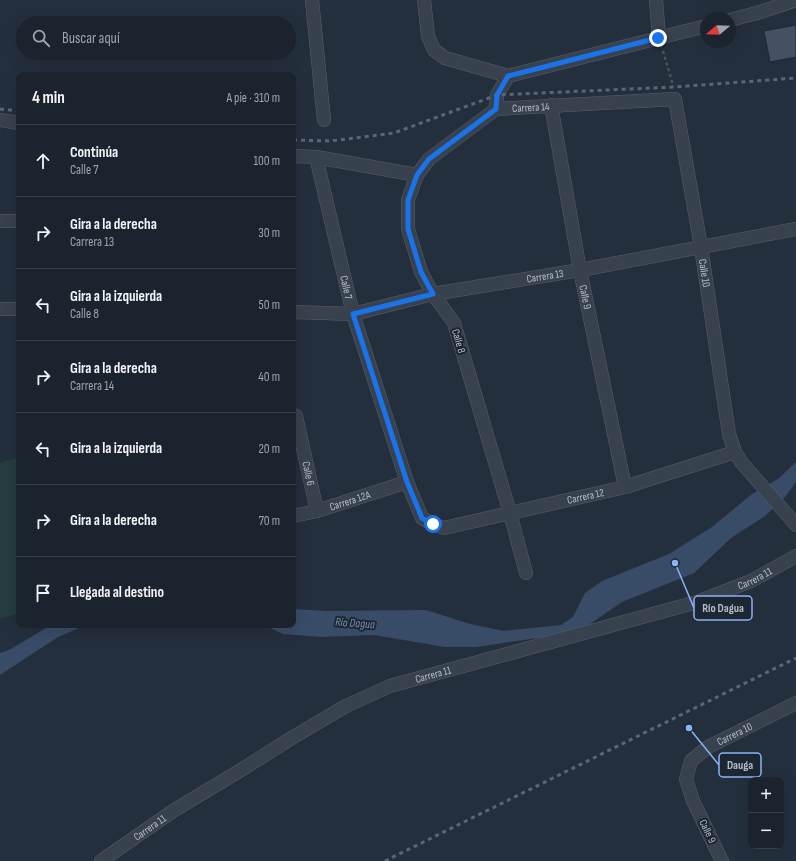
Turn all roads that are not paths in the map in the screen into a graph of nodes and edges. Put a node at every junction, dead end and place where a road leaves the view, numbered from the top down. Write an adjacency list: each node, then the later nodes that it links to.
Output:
1 (312, 0): 13 (street)
2 (424, 0): 8 (street)
3 (656, 0): 7 (street)
4 (796, 0): 5 (street)
5 (736, 18)
6 (700, 28): 7 (street)
7 (658, 38): 8 (street)
8 (508, 76): 11 (street)
9 (675, 99): 10 (street, Carrera 14); 21 (street, Calle 10)
10 (551, 105): 11 (street, Carrera 14); 22 (street, Calle 9)
11 (496, 109): 17 (street, Carrera 14)
12 (0, 120): 14 (street)
13 (324, 120)
14 (16, 123)
15 (296, 156): 16 (street)
16 (316, 157): 17 (street); 27 (street, Calle 7)
17 (417, 175): 23 (street, Calle 8)
18 (0, 221): 19 (street)
19 (16, 221)
20 (796, 229): 21 (street, Carrera 13)
21 (701, 247): 22 (street, Carrera 13); 29 (street, Calle 10)
22 (580, 270): 23 (street, Carrera 13); 31 (street, Calle 9)
23 (433, 294): 27 (street, Carrera 13); 33 (street, Calle 8)
24 (0, 309): 25 (street)
25 (16, 309)
26 (296, 312): 27 (street, Carrera 13)
27 (353, 314): 30 (street, Calle 7)
28 (296, 416): 32 (street, Calle 6)
29 (738, 458): 31 (street, Carrera 12); 36 (street, Calle 10)
30 (407, 482): 32 (street, Carrera 12A); 35 (street, Calle 7)
31 (625, 487): 33 (street, Carrera 12)
32 (317, 511): 34 (street, Carrera 12A)
33 (510, 513): 35 (street, Carrera 12); 38 (street, Calle 8)
34 (296, 515)
35 (433, 524)
36 (796, 525)
37 (796, 556): 41 (street, Carrera 11)
38 (526, 573)
39 (796, 703): 40 (street, Carrera 10)
40 (693, 801): 42 (street, Calle 9)
41 (101, 861)
42 (722, 861)

